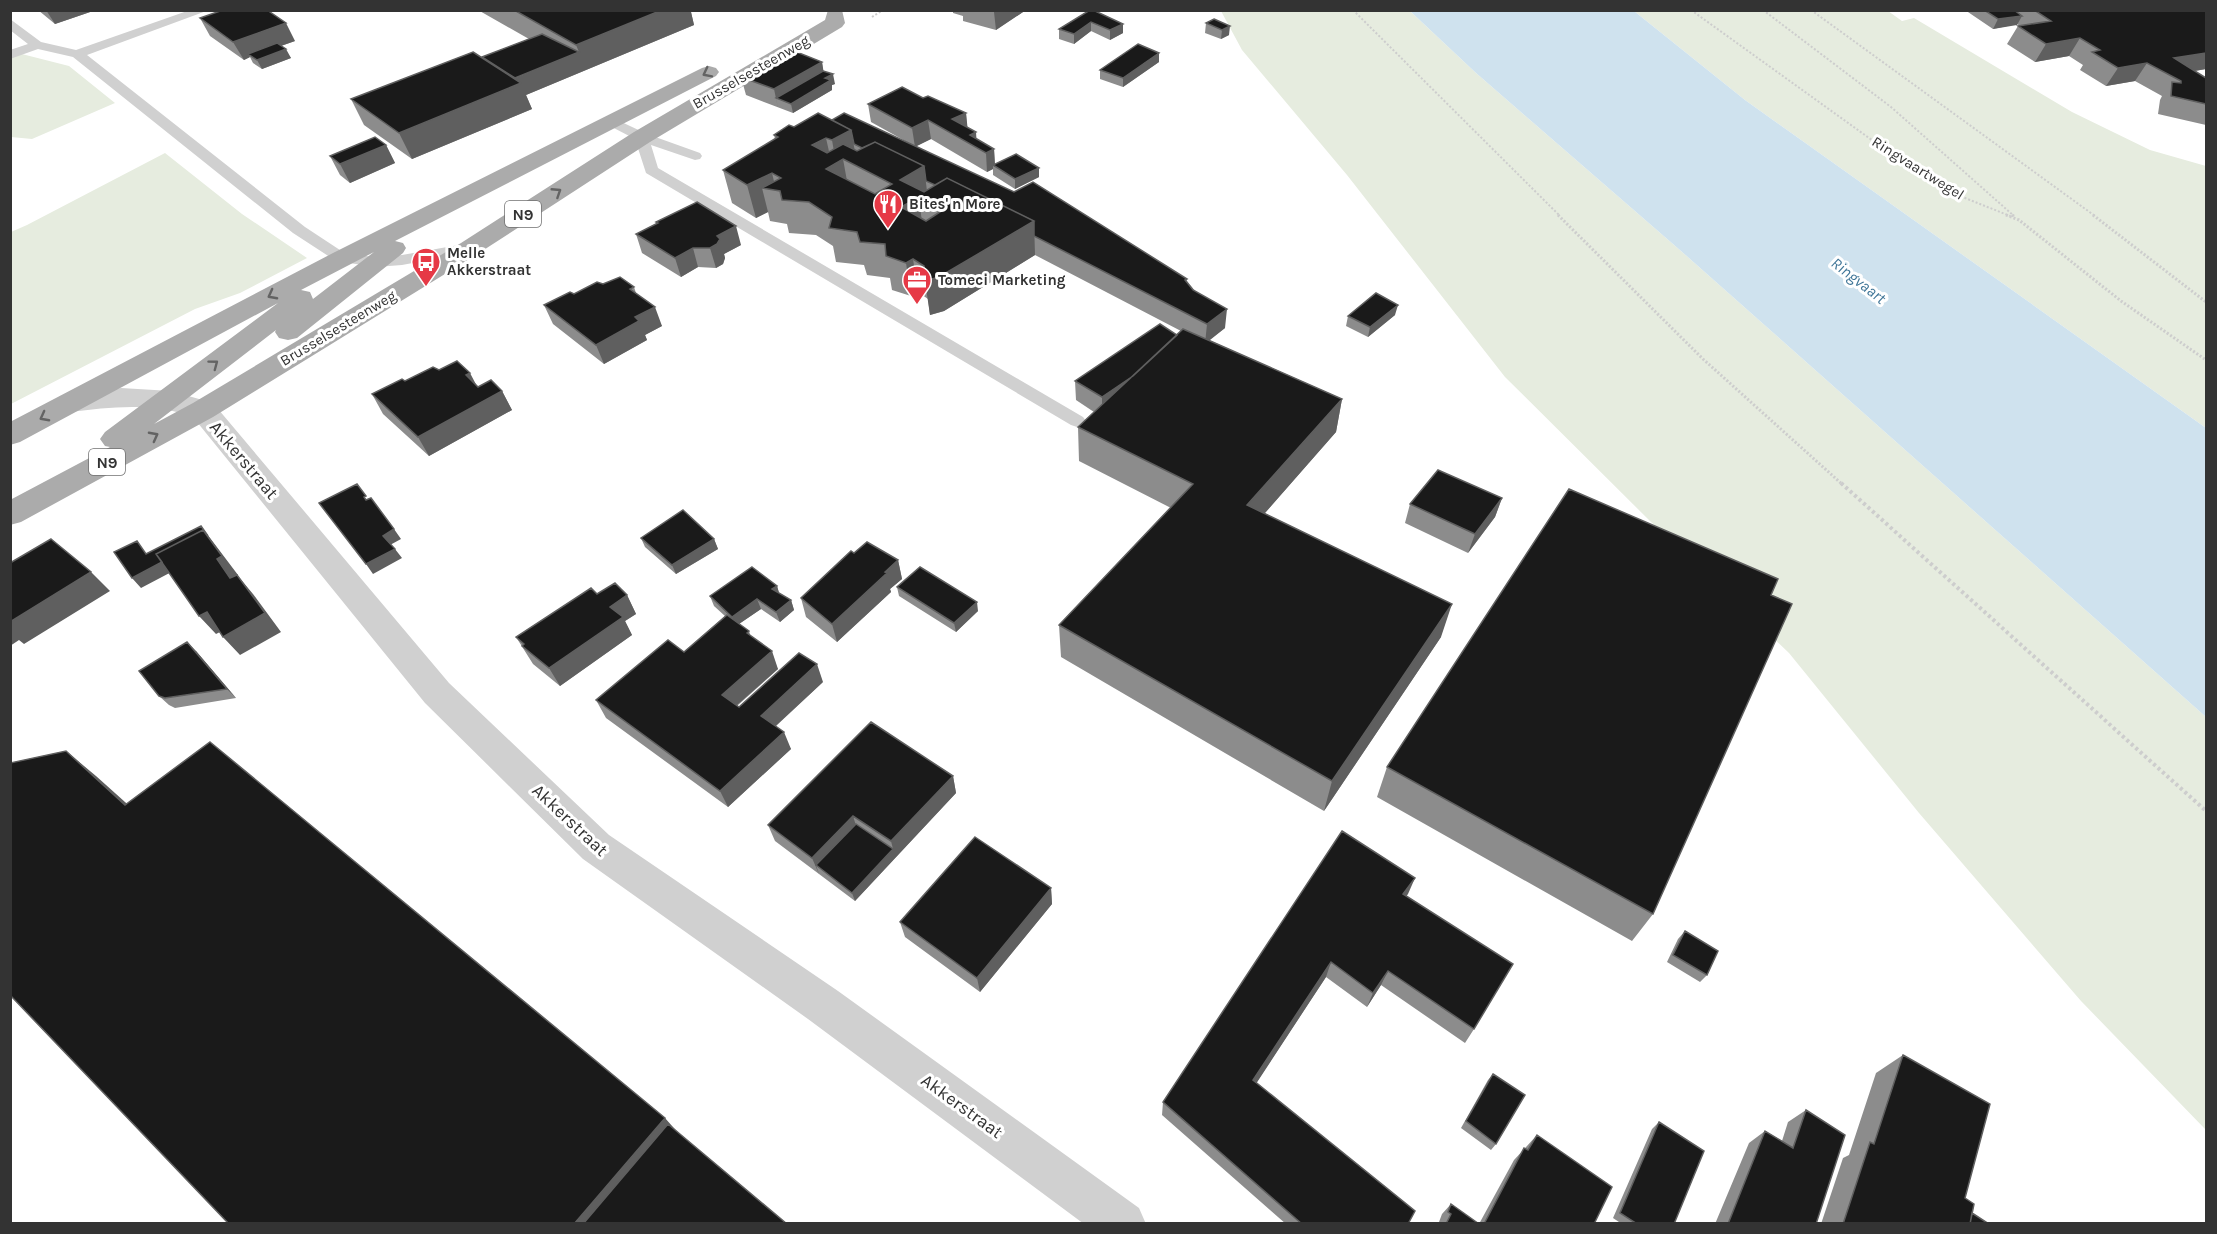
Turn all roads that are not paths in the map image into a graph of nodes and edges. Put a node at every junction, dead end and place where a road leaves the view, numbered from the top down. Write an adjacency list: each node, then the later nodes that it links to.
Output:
1 (203, 10): 6 (lane)
2 (838, 12): 7 (main road, Brusselsesteenweg / N9, one-way to 7); 8 (main road, Brusselsesteenweg / N9)
3 (10, 23): 4 (lane)
4 (37, 45): 5 (lane); 6 (lane)
5 (10, 54)
6 (77, 54): 12 (lane)
7 (613, 122): 8 (lane); 10 (main road, Brusselsesteenweg / N9)
8 (642, 137): 9 (lane); 11 (main road, Brusselsesteenweg / N9, one-way to 8); 17 (lane)
9 (694, 156)
10 (492, 183): 12 (main road, Brusselsesteenweg / N9); 13 (main road)
11 (470, 248): 13 (lane); 16 (main road, Brusselsesteenweg / N9)
12 (342, 258): 13 (lane); 14 (main road, one-way to 12); 15 (main road, Brusselsesteenweg / N9, one-way to 15)
13 (375, 262): 16 (main road)
14 (167, 399): 15 (street, Akkerstraat); 16 (street, Akkerstraat); 19 (main road)
15 (70, 403): 18 (main road, Brusselsesteenweg / N9, one-way to 18)
16 (203, 410): 20 (main road, Brusselsesteenweg / N9, one-way to 16); 21 (street, Akkerstraat)
17 (1077, 421)
18 (10, 435)
19 (10, 502)
20 (10, 514)
21 (1123, 1224)

